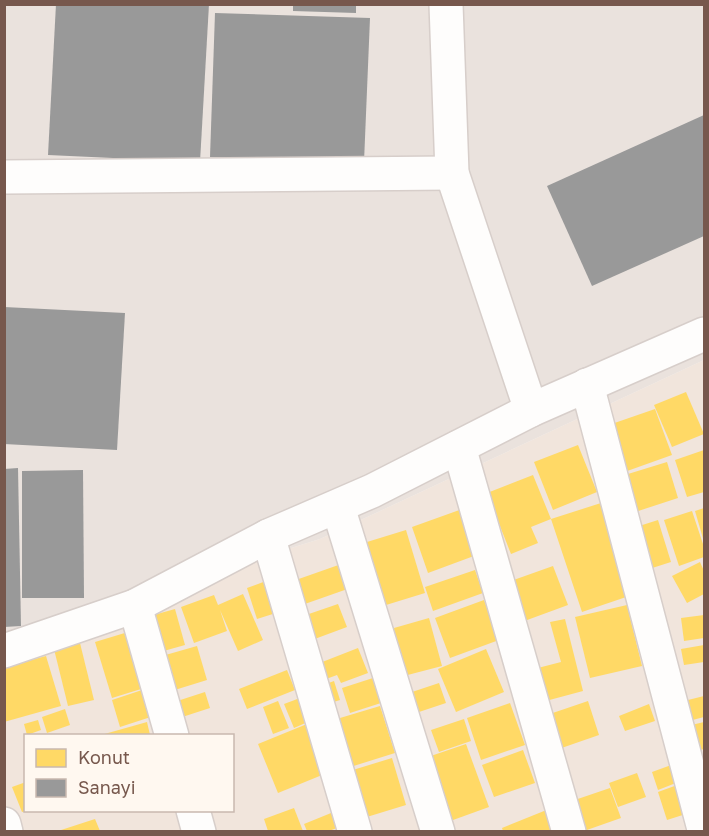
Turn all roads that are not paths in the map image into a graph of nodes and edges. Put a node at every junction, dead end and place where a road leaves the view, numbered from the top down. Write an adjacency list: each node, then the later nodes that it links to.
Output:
1 (446, 4): 2 (street)
2 (452, 173): 3 (street); 6 (street)
3 (4, 177)
4 (704, 338): 5 (street)
5 (587, 385): 6 (street); 15 (street)
6 (531, 410): 7 (street)
7 (459, 447): 8 (street); 20 (street)
8 (338, 507): 9 (street); 19 (street)
9 (268, 536): 10 (street); 18 (street)
10 (135, 606): 11 (street); 12 (street)
11 (4, 651)
12 (172, 734)
13 (194, 812): 17 (street)
14 (4, 824): 16 (street)
15 (705, 829)
16 (6, 831)
17 (199, 831)
18 (355, 831)
19 (438, 831)
20 (569, 831)

